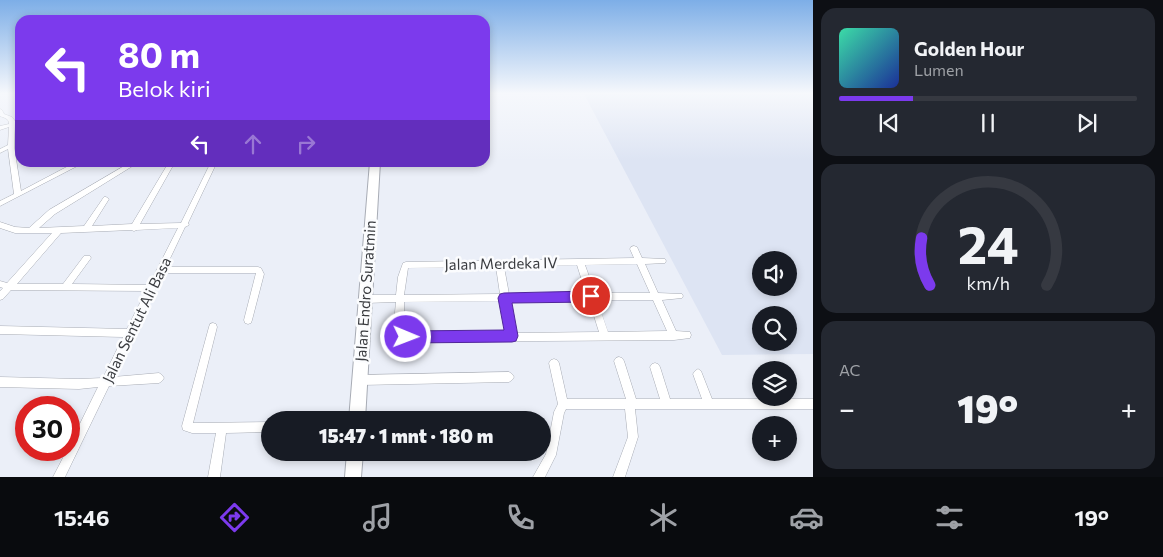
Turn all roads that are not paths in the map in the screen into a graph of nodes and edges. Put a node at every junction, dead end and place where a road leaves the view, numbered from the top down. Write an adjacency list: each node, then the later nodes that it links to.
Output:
1 (5, 116): 2 (street)
2 (11, 125): 3 (street); 4 (street)
3 (0, 128)
4 (11, 146): 5 (street); 13 (street)
5 (0, 151)
6 (66, 167): 12 (street)
7 (73, 167): 12 (street)
8 (128, 167): 20 (street)
9 (169, 167): 18 (street)
10 (212, 167): 17 (street, Jalan Sentut Ali Basa)
11 (375, 167): 37 (main road, Jalan Endro Suratmin)
12 (68, 170): 13 (street)
13 (18, 195): 15 (street)
14 (106, 199): 19 (street)
15 (0, 204)
16 (0, 225): 20 (street)
17 (184, 225): 18 (street); 28 (street, Jalan Sentut Ali Basa)
18 (134, 228): 19 (street)
19 (86, 229): 21 (street)
20 (32, 231): 21 (street)
21 (58, 231): 29 (street)
22 (634, 249): 25 (street)
23 (86, 258): 30 (street)
24 (662, 261): 25 (street, Jalan Merdeka IV)
25 (641, 262): 26 (street, Jalan Merdeka IV); 33 (street)
26 (580, 263): 27 (street, Jalan Merdeka IV); 32 (street)
27 (500, 264): 36 (street); 38 (street, Jalan Merdeka IV)
28 (162, 270): 31 (street, Jalan Sentut Ali Basa); 39 (street)
29 (4, 286): 30 (street); 35 (street)
30 (65, 288): 31 (street)
31 (152, 288): 42 (street, Jalan Sentut Ali Basa)
32 (591, 296): 33 (street); 36 (street); 43 (street)
33 (657, 296): 34 (street); 45 (street)
34 (679, 296)
35 (0, 297)
36 (504, 298): 38 (street); 44 (street)
37 (365, 299): 38 (street); 53 (main road, Jalan Endro Suratmin)
38 (400, 299): 44 (street)
39 (248, 320)
40 (213, 327): 63 (street)
41 (0, 330): 42 (street)
42 (130, 333): 55 (street, Jalan Sentut Ali Basa)
43 (605, 335): 44 (street); 45 (street)
44 (512, 336)
45 (674, 336): 46 (street)
46 (687, 336)
47 (619, 361): 58 (street)
48 (554, 363): 59 (street)
49 (655, 367): 56 (street)
50 (698, 374): 57 (street)
51 (509, 377): 53 (street)
52 (158, 378): 55 (street)
53 (360, 380): 61 (main road, Jalan Endro Suratmin)
54 (0, 382): 55 (street)
55 (106, 383): 65 (street, Jalan Sentut Ali Basa)
56 (666, 402): 57 (street); 58 (street)
57 (708, 402): 60 (street)
58 (631, 403): 59 (street); 69 (street)
59 (563, 404): 68 (street)
60 (813, 404)
61 (358, 411)
62 (261, 427): 63 (street)
63 (222, 428): 66 (street)
64 (354, 461): 67 (main road)
65 (59, 477)
66 (214, 477)
67 (353, 477)
68 (540, 477)
69 (618, 477)

